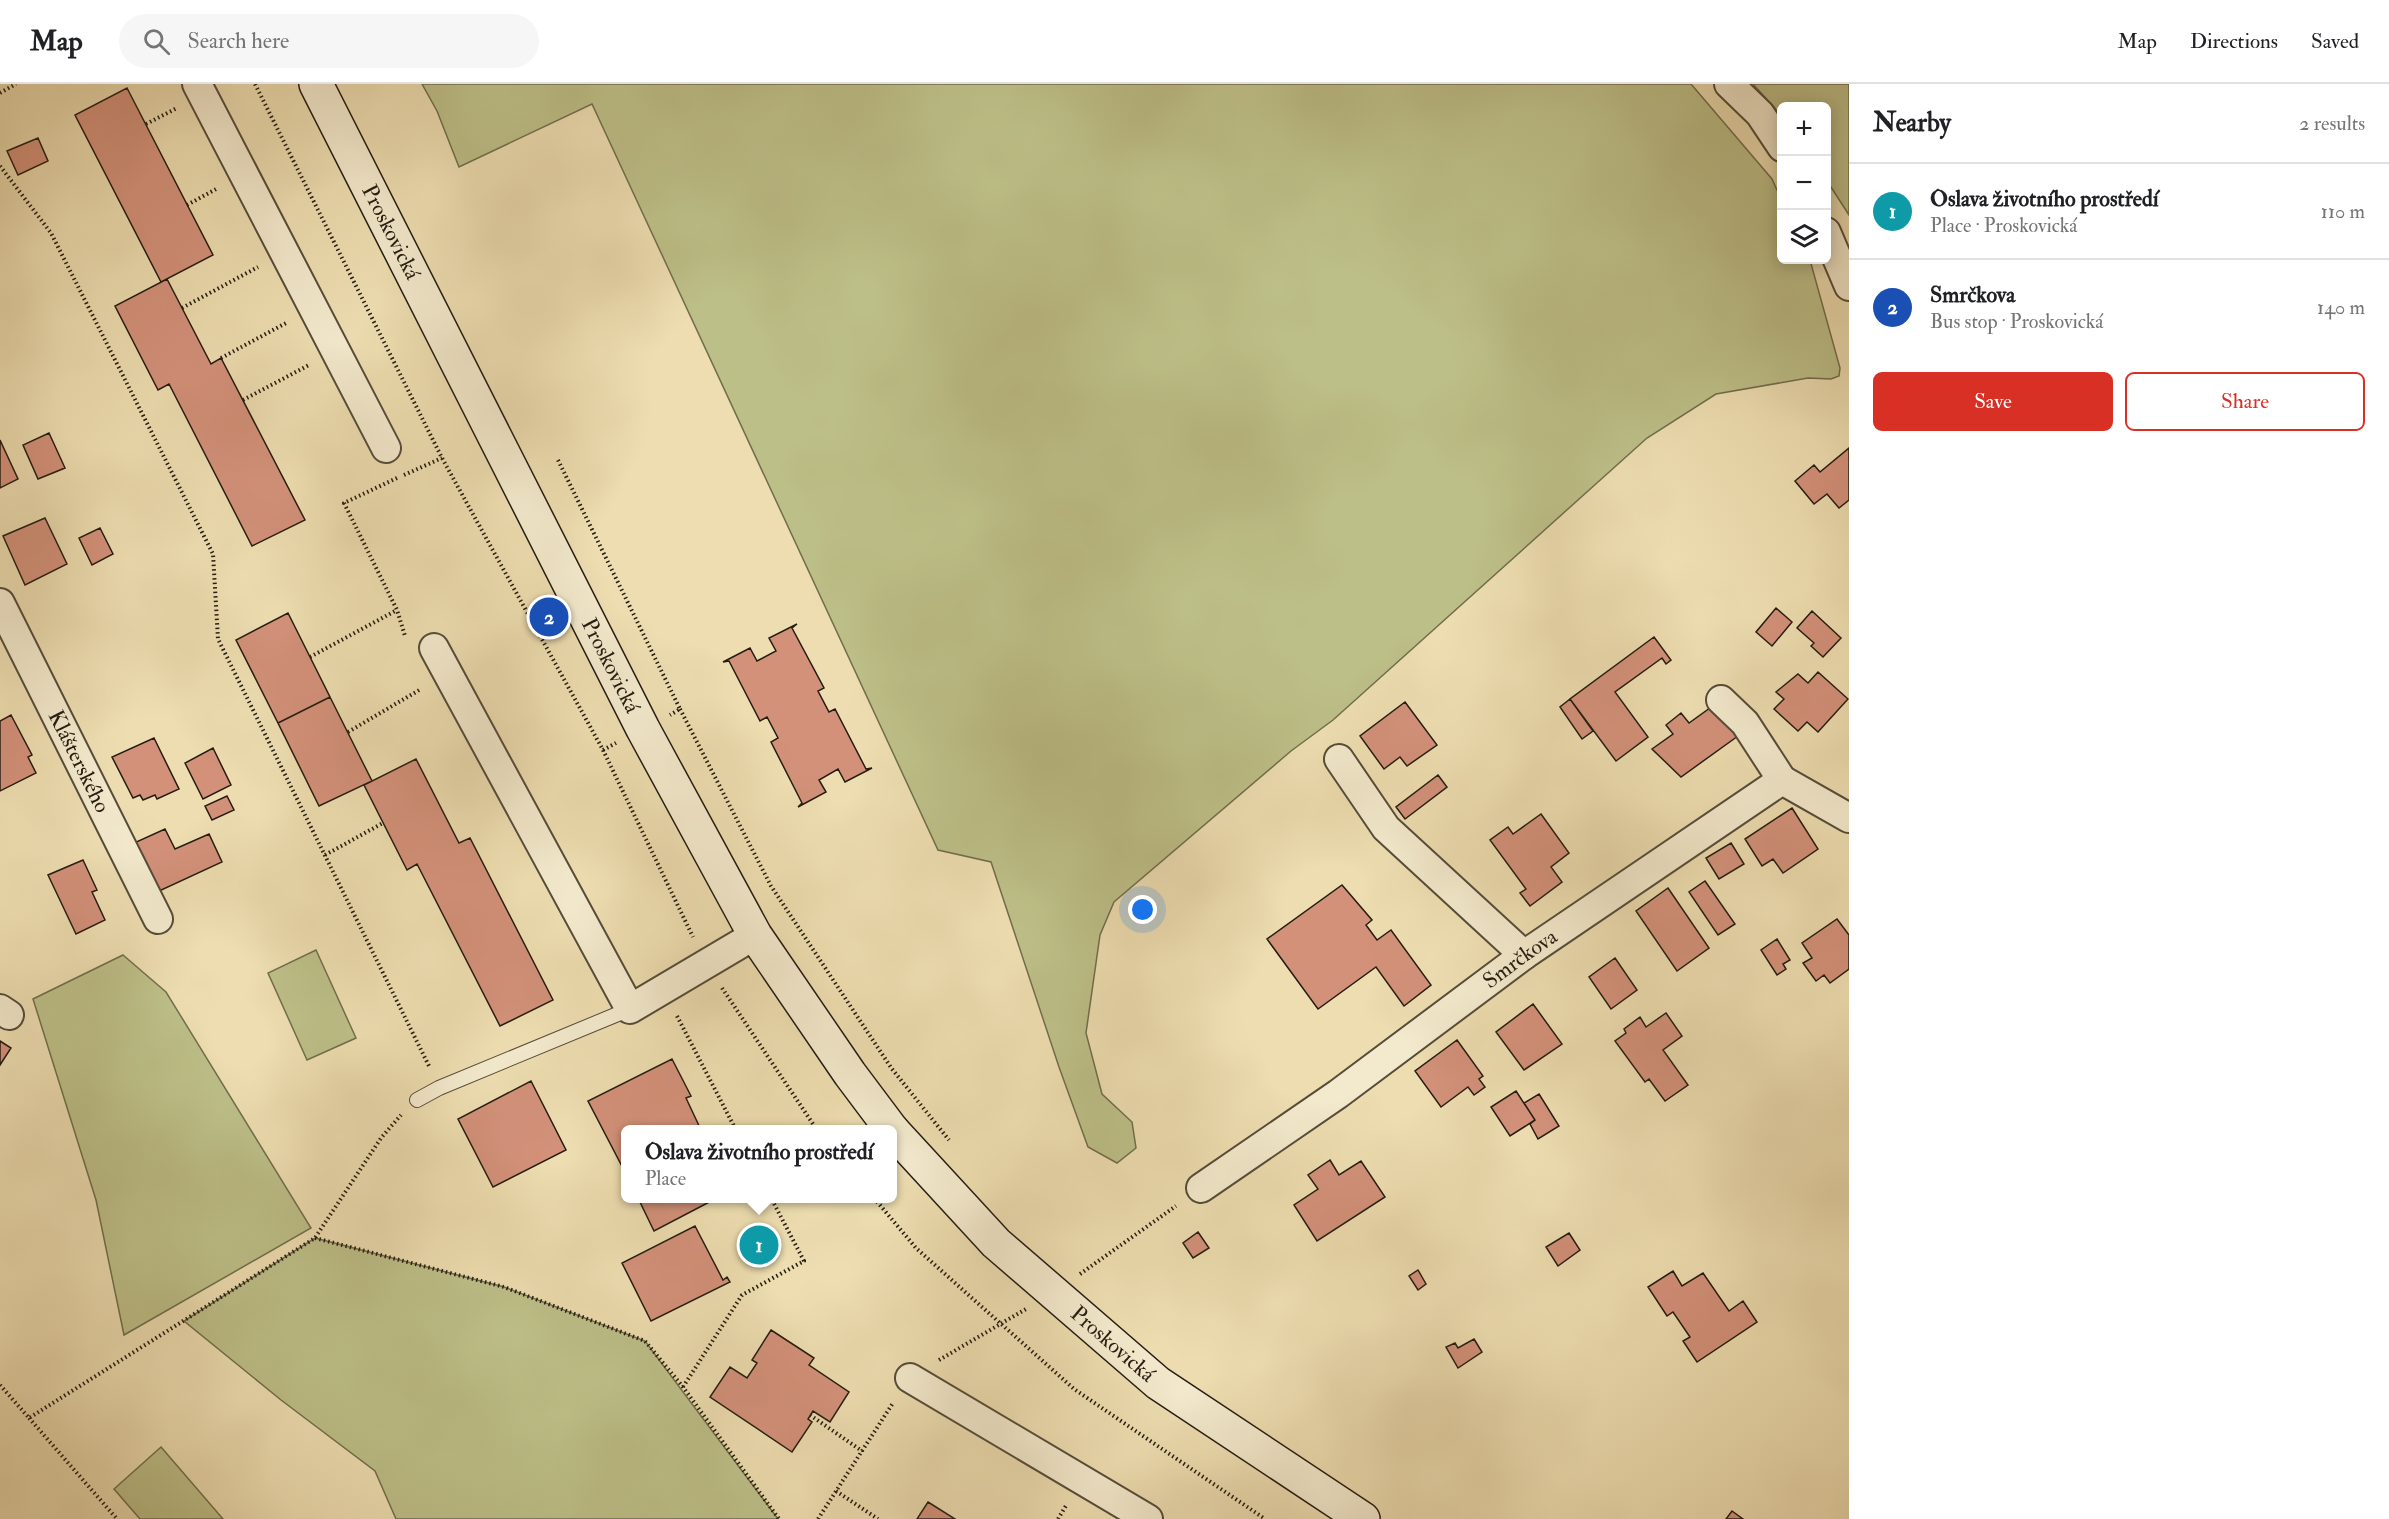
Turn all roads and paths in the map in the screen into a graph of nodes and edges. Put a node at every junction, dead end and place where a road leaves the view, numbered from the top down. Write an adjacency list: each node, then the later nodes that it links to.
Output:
1 (16, 84): 5 (path)
2 (255, 84): 21 (path)
3 (316, 84): 37 (street, Proskovická)
4 (1729, 84): 8 (street)
5 (0, 93)
6 (189, 95): 7 (path); 20 (street)
7 (146, 124)
8 (1777, 140)
9 (0, 166): 35 (path)
10 (222, 186): 11 (path)
11 (187, 205)
12 (1831, 242): 14 (street)
13 (260, 265): 15 (path)
14 (1849, 286)
15 (182, 308)
16 (289, 321): 17 (path)
17 (221, 358)
18 (311, 364): 19 (path)
19 (243, 400)
20 (386, 448)
21 (442, 458): 23 (path); 39 (path)
22 (0, 603): 36 (street, Klášterského)
23 (397, 610): 24 (path); 26 (path)
24 (406, 640)
25 (434, 648): 41 (street)
26 (310, 657)
27 (419, 680): 30 (path)
28 (1721, 700): 32 (street)
29 (680, 710): 48 (path)
30 (348, 732)
31 (1339, 759): 38 (street)
32 (1782, 780): 33 (street); 38 (street, Smrčkova)
33 (1849, 818)
34 (383, 823): 35 (path)
35 (325, 855): 42 (path)
36 (158, 919)
37 (755, 935): 39 (street); 46 (street, Proskovická)
38 (1524, 955): 49 (street, Smrčkova)
39 (708, 963): 40 (street); 45 (path)
40 (663, 989): 41 (street); 44 (path)
41 (630, 1009): 42 (lane)
42 (439, 1088): 43 (lane)
43 (417, 1100): 52 (path)
44 (733, 1125)
45 (814, 1125)
46 (888, 1125)
47 (897, 1135): 55 (street, Proskovická)
48 (957, 1149)
49 (1202, 1188): 54 (path)
50 (774, 1203): 59 (path)
51 (878, 1203): 56 (path)
52 (315, 1238): 59 (path); 61 (path)
53 (1073, 1265): 54 (path)
54 (1082, 1273): 55 (path)
55 (1053, 1293): 56 (path); 70 (street, Proskovická)
56 (1001, 1324): 57 (path); 69 (path)
57 (910, 1378): 62 (path); 68 (street)
58 (0, 1385): 61 (path)
59 (683, 1387): 65 (path)
60 (810, 1415): 62 (path)
61 (29, 1418): 64 (path)
62 (862, 1451): 63 (path)
63 (836, 1491): 66 (path); 67 (path)
64 (117, 1519)
65 (779, 1519)
66 (818, 1519)
67 (878, 1519)
68 (1148, 1519)
69 (1265, 1519)
70 (1363, 1519)

